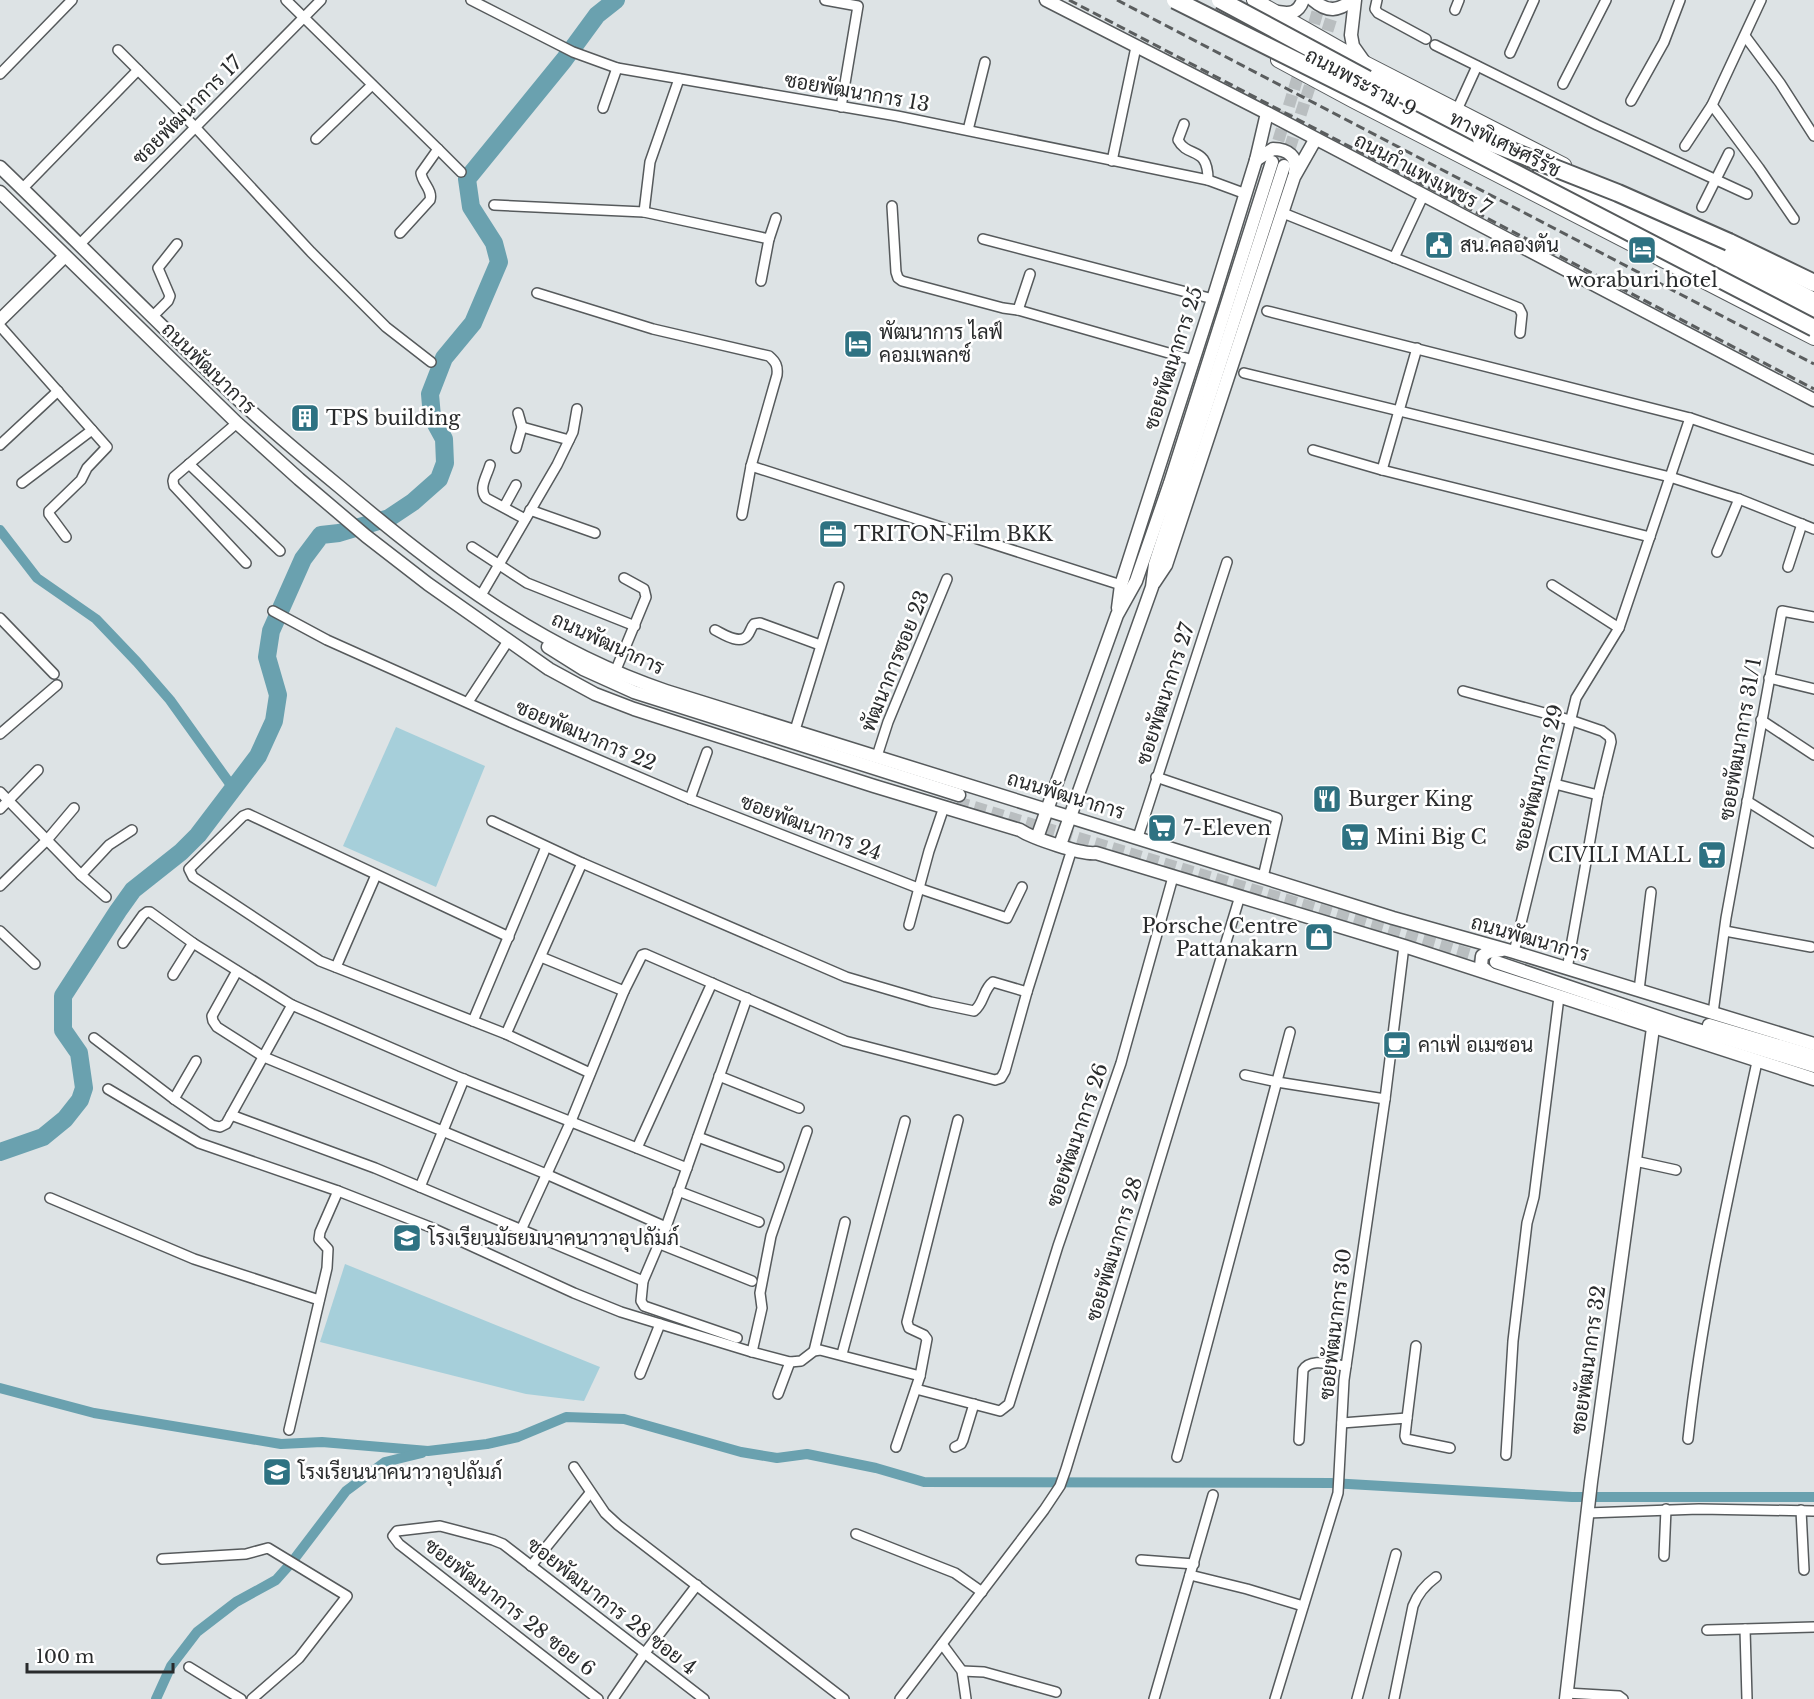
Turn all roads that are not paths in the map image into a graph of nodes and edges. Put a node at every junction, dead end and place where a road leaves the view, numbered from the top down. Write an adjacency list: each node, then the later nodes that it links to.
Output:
1 (72, 0): 34 (street)
2 (286, 0): 22 (street)
3 (321, 0): 22 (street, ซอยพัฒนาการ 17)
4 (471, 0): 32 (street, ซอยพัฒนาการ 13)
5 (825, 0): 19 (street)
6 (1046, 0): 26 (main road, ถนนกำแพงเพชร 7)
7 (1220, 0): 49 (highway, ทางพิเศษศรีรัช, bridge)
8 (1254, 0): 21 (main road, ถนนพระราม 9)
9 (1304, 0): 21 (main road)
10 (1313, 0): 11 (main road)
11 (1354, 0): 30 (main road)
12 (1377, 0): 24 (street)
13 (1459, 0): 20 (street)
14 (1534, 0): 28 (street)
15 (1606, 0): 36 (street)
16 (1680, 0): 38 (street)
17 (1761, 0): 23 (street)
18 (1181, 1): 94 (highway, ทางพิเศษศรีรัช, bridge); 96 (main road, ถนนพระราม 9)
19 (860, 3): 40 (street)
20 (1455, 10)
21 (1273, 11): 30 (main road, ถนนพระราม 9)
22 (304, 18): 37 (street); 45 (street, ซอยพัฒนาการ 17)
23 (1745, 36): 39 (street); 47 (street)
24 (1426, 39)
25 (1436, 45): 31 (street)
26 (1136, 47): 43 (main road, ถนนกำแพงเพชร 7); 55 (street)
27 (118, 50): 33 (street)
28 (1510, 53)
29 (985, 62): 46 (street)
30 (1365, 63): 42 (main road, ถนนพระราม 9)
31 (1478, 66): 42 (street); 62 (street)
32 (617, 68): 35 (street, ซอยพัฒนาการ 13); 41 (street)
33 (138, 70): 45 (street); 63 (street)
34 (0, 74)
35 (680, 79): 40 (street, ซอยพัฒนาการ 13); 71 (street)
36 (1563, 84)
37 (372, 85): 48 (street); 52 (street)
38 (1631, 101)
39 (1712, 105): 51 (street); 74 (street)
40 (841, 107): 46 (street, ซอยพัฒนาการ 13)
41 (603, 108)
42 (1457, 110): 87 (main road, ถนนพระราม 9)
43 (1267, 113): 50 (main road, ถนนกำแพงเพชร 7); 54 (main road, ซอยพัฒนาการ 25)
44 (1184, 124): 61 (street)
45 (195, 127): 79 (street, ซอยพัฒนาการ 17); 99 (street)
46 (968, 130): 55 (street, ซอยพัฒนาการ 13)
47 (1814, 136)
48 (316, 139)
49 (1481, 139): 84 (highway, bridge); 88 (highway, ทางพิเศษศรีรัช, bridge)
50 (1315, 140): 60 (main road); 67 (main road, ถนนกำแพงเพชร 7)
51 (1685, 146)
52 (438, 149): 59 (street); 75 (street)
53 (1729, 153): 62 (street)
54 (1256, 160): 60 (main road); 65 (main road, ซอยพัฒนาการ 25)
55 (1112, 161): 61 (street, ซอยพัฒนาการ 13)
56 (1272, 162): 148 (main road, ซอยพัฒนาการ 25)
57 (1284, 166): 144 (main road)
58 (0, 167): 63 (main road, ถนนพัฒนาการ)
59 (461, 172)
60 (1294, 177): 72 (main road)
61 (1208, 180): 65 (street, ซอยพัฒนาการ 13)
62 (1716, 180): 66 (street); 70 (street)
63 (22, 189): 79 (main road, ถนนพัฒนาการ)
64 (0, 192): 80 (main road, ถนนพัฒนาการ)
65 (1246, 194): 86 (main road, ซอยพัฒนาการ 25)
66 (1747, 194)
67 (1423, 196): 81 (street); 102 (main road, ถนนกำแพงเพชร 7)
68 (494, 205): 71 (street)
69 (892, 206): 89 (street)
70 (1702, 207)
71 (644, 212): 76 (street)
72 (1283, 213): 81 (street); 144 (main road)
73 (776, 218): 76 (street)
74 (1794, 219)
75 (400, 233)
76 (769, 239): 83 (street)
77 (983, 239): 86 (street)
78 (177, 244): 91 (street)
79 (79, 245): 91 (main road, ถนนพัฒนาการ)
80 (64, 256): 92 (main road); 107 (main road, ถนนพัฒนาการ)
81 (1394, 258): 95 (street)
82 (1030, 274): 89 (street)
83 (761, 281)
84 (1814, 283)
85 (537, 293): 117 (street)
86 (1214, 299): 98 (main road, ซอยพัฒนาการ 25)
87 (1814, 300)
88 (1814, 309)
89 (1018, 310): 98 (street)
90 (1267, 311): 97 (street)
91 (153, 316): 145 (main road, ถนนพัฒนาการ)
92 (0, 320)
93 (0, 326): 101 (street)
94 (1814, 328)
95 (1520, 333)
96 (1814, 338)
97 (1418, 348): 104 (street); 106 (street)
98 (1193, 360): 141 (main road, ซอยพัฒนาการ 25)
99 (431, 362)
100 (1244, 373): 104 (street)
101 (58, 391): 109 (street); 111 (street)
102 (1814, 400)
103 (577, 409): 110 (street)
104 (1399, 411): 118 (street); 119 (street)
105 (518, 413): 108 (street)
106 (1690, 418): 114 (street); 119 (street, ซอยพัฒนาการ 29)
107 (237, 423): 115 (street); 154 (main road, ถนนพัฒนาการ)
108 (522, 427): 110 (street); 112 (street)
109 (92, 430): 120 (street); 130 (street)
110 (569, 440): 124 (street)
111 (0, 445)
112 (516, 448)
113 (1313, 450): 118 (street)
114 (1814, 460)
115 (189, 464): 133 (street); 136 (street)
116 (490, 465): 123 (street)
117 (751, 466): 125 (street); 141 (street)
118 (1382, 470): 131 (street)
119 (1670, 477): 122 (street); 131 (street, ซอยพัฒนาการ 29)
120 (22, 483)
121 (516, 485): 123 (street)
122 (1739, 498): 127 (street); 134 (street)
123 (504, 507): 126 (street)
124 (530, 510): 126 (street); 129 (street)
125 (742, 515)
126 (525, 519): 137 (street)
127 (1802, 524): 128 (street); 138 (street)
128 (1814, 529)
129 (595, 533)
130 (66, 537)
131 (1650, 537): 152 (street, ซอยพัฒนาการ 29)
132 (472, 548): 137 (street)
133 (280, 551)
134 (1717, 552)
135 (1227, 562): 173 (street, ซอยพัฒนาการ 27)
136 (246, 563)
137 (498, 566): 145 (street); 151 (street)
138 (1788, 567)
139 (624, 578): 151 (street)
140 (947, 579): 171 (street, พัฒนาการซอย 23)
141 (1121, 585): 148 (main road, ซอยพัฒนาการ 25)
142 (1552, 585): 152 (street)
143 (839, 587): 155 (street)
144 (1152, 587): 167 (main road)
145 (480, 597): 146 (main road, ถนนพัฒนาการ)
146 (491, 605): 156 (main road, ถนนพัฒนาการ); 178 (main road, ถนนพัฒนาการ)
147 (274, 611): 162 (street, ซอยพัฒนาการ 22)
148 (1117, 615): 165 (main road, ซอยพัฒนาการ 25)
149 (1814, 616): 158 (street, ซอยพัฒนาการ 31/1)
150 (0, 618): 157 (street)
151 (635, 626): 156 (street)
152 (1619, 628): 163 (street, ซอยพัฒนาการ 29)
153 (715, 630): 155 (street)
154 (512, 643): 162 (street); 178 (main road, ถนนพัฒนาการ)
155 (820, 645): 166 (street)
156 (615, 672): 166 (main road, ถนนพัฒนาการ)
157 (54, 674)
158 (1769, 678): 160 (street); 164 (street, ซอยพัฒนาการ 31/1)
159 (57, 685): 168 (street)
160 (1814, 689)
161 (1463, 691): 163 (street)
162 (468, 702): 177 (street, ซอยพัฒนาการ 22)
163 (1570, 720): 174 (street, ซอยพัฒนาการ 29); 176 (street)
164 (1761, 720): 170 (street); 180 (street, ซอยพัฒนาการ 31/1)
165 (1077, 725): 167 (main road); 183 (main road, ซอยพัฒนาการ 25)
166 (795, 730): 171 (main road, ถนนพัฒนาการ)
167 (1099, 733): 184 (main road)
168 (0, 734)
169 (707, 752): 177 (street)
170 (1814, 755)
171 (877, 756): 178 (main road, ถนนพัฒนาการ)
172 (38, 770): 179 (street)
173 (1156, 777): 189 (street, ซอยพัฒนาการ 27); 198 (street)
174 (1555, 784): 176 (street); 213 (street, ซอยพัฒนาการ 29)
175 (0, 792): 179 (street)
176 (1598, 795): 217 (street)
177 (690, 799): 201 (street, ซอยพัฒนาการ 24)
178 (955, 799): 183 (main road, ถนนพัฒนาการ); 187 (main road, ถนนพัฒนาการ); 201 (street)
179 (9, 801): 182 (street); 190 (street)
180 (1747, 801): 191 (street); 207 (street, ซอยพัฒนาการ 31/1)
181 (74, 808): 190 (street)
182 (0, 809)
183 (1047, 809): 184 (main road, ถนนพัฒนาการ); 188 (main road, ซอยพัฒนาการ 25)
184 (1070, 816): 189 (main road, ถนนพัฒนาการ); 192 (main road)
185 (492, 821): 193 (street)
186 (132, 830): 195 (street)
187 (1020, 830): 188 (main road); 192 (main road, ถนนพัฒนาการ)
188 (1038, 835): 192 (main road)
189 (1138, 837): 198 (main road, ถนนพัฒนาการ)
190 (47, 840): 195 (street); 199 (street)
191 (1814, 843)
192 (1066, 846): 197 (main road); 224 (street)
193 (546, 847): 194 (street); 208 (street)
194 (582, 863): 214 (street); 224 (street)
195 (81, 875): 204 (street)
196 (376, 875): 208 (street); 216 (street); 216 (street)
197 (1173, 877): 203 (main road); 287 (street, ซอยพัฒนาการ 26)
198 (1263, 877): 213 (main road, ถนนพัฒนาการ)
199 (0, 886)
200 (1022, 887): 201 (street, ซอยพัฒนาการ 24)
201 (918, 888): 205 (street)
202 (1651, 892): 222 (street)
203 (1240, 896): 211 (main road); 317 (street, ซอยพัฒนาการ 28)
204 (106, 897)
205 (909, 925)
206 (0, 931): 215 (street)
207 (1725, 931): 212 (street); 228 (street, ซอยพัฒนาการ 31/1)
208 (510, 937): 229 (street)
209 (123, 943): 210 (street)
210 (193, 943): 218 (street); 220 (street)
211 (1404, 946): 219 (main road); 247 (street, ซอยพัฒนาการ 30)
212 (1811, 947)
213 (1503, 955): 217 (main road, ถนนพัฒนาการ); 219 (main road); 235 (main road, ถนนพัฒนาการ); 239 (main road, ถนนพัฒนาการ)
214 (541, 957): 223 (street); 232 (street)
215 (35, 964)
216 (336, 967): 229 (street)
217 (1567, 969): 222 (main road, ถนนพัฒนาการ)
218 (237, 971): 227 (street); 236 (street)
219 (1489, 973): 225 (main road)
220 (173, 975)
221 (712, 983): 223 (street); 226 (street); 257 (street)
222 (1638, 990): 228 (main road, ถนนพัฒนาการ)
223 (624, 991): 240 (street)
224 (1027, 992): 226 (street)
225 (1558, 997): 230 (main road); 296 (street)
226 (747, 998): 242 (street)
227 (292, 1005): 236 (street); 243 (street)
228 (1713, 1013): 234 (main road, ถนนพัฒนาการ)
229 (473, 1021): 232 (street)
230 (1653, 1028): 238 (main road); 258 (main road, ซอยพัฒนาการ 32)
231 (1290, 1032): 245 (street)
232 (506, 1034): 240 (street)
233 (94, 1038): 248 (street)
234 (1814, 1044)
235 (1814, 1056)
236 (264, 1057): 250 (street); 255 (street)
237 (196, 1061): 248 (street)
238 (1757, 1062): 244 (main road); 292 (street)
239 (1814, 1066)
240 (590, 1073): 252 (street)
241 (1245, 1075): 245 (street)
242 (719, 1076): 249 (street); 256 (street)
243 (465, 1079): 252 (street); 255 (street)
244 (1814, 1079)
245 (1277, 1082): 247 (street); 297 (street)
246 (108, 1089): 264 (street)
247 (1385, 1098): 282 (street, ซอยพัฒนาการ 30)
248 (174, 1099): 250 (street)
249 (800, 1108)
250 (231, 1115): 263 (street)
251 (958, 1120): 284 (street)
252 (571, 1121): 257 (street); 262 (street)
253 (905, 1121): 280 (street)
254 (807, 1131): 279 (street)
255 (442, 1132): 262 (street); 263 (street)
256 (698, 1137): 259 (street); 260 (street)
257 (638, 1148): 260 (street)
258 (1635, 1161): 261 (street); 302 (main road, ซอยพัฒนาการ 32)
259 (778, 1167)
260 (687, 1168): 265 (street)
261 (1676, 1170)
262 (546, 1174): 269 (street); 270 (street)
263 (420, 1187): 270 (street)
264 (338, 1191): 274 (street); 275 (street)
265 (678, 1191): 267 (street); 269 (street)
266 (50, 1198): 274 (street)
267 (759, 1222)
268 (844, 1222): 278 (street)
269 (666, 1227): 271 (street)
270 (521, 1230): 272 (street)
271 (660, 1244): 272 (street); 273 (street)
272 (644, 1281): 276 (street)
273 (752, 1281)
274 (319, 1300): 290 (street)
275 (660, 1324): 279 (street); 283 (street)
276 (737, 1338)
277 (1416, 1347): 288 (street)
278 (814, 1351): 280 (street); 281 (street)
279 (752, 1352): 281 (street)
280 (842, 1354): 284 (street)
281 (790, 1362): 286 (street)
282 (1346, 1366): 289 (street, ซอยพัฒนาการ 30); 291 (street)
283 (640, 1374)
284 (920, 1377): 285 (street)
285 (916, 1389): 287 (street); 293 (street)
286 (778, 1394)
287 (974, 1404): 294 (street)
288 (1407, 1418): 289 (street); 295 (street)
289 (1342, 1423): 318 (street, ซอยพัฒนาการ 30)
290 (289, 1430)
291 (1299, 1440)
292 (1688, 1440)
293 (897, 1447)
294 (954, 1448)
295 (1450, 1448)
296 (1506, 1455)
297 (1177, 1456)
298 (574, 1467): 299 (street)
299 (590, 1493): 312 (street); 316 (street)
300 (1213, 1495): 311 (street)
301 (1666, 1509): 302 (street); 303 (street); 308 (street)
302 (1587, 1510): 327 (main road, ซอยพัฒนาการ 32)
303 (1801, 1510): 304 (street); 313 (street)
304 (1814, 1511)
305 (856, 1534): 317 (street)
306 (399, 1544): 312 (street, ซอยพัฒนาการ 28 ซอย 4); 330 (street, ซอยพัฒนาการ 28 ซอย 6)
307 (1396, 1554): 338 (street)
308 (1664, 1556)
309 (162, 1559): 329 (street)
310 (1141, 1560): 311 (street)
311 (1194, 1564): 314 (street)
312 (531, 1566): 323 (street, ซอยพัฒนาการ 28 ซอย 4)
313 (1804, 1570)
314 (1190, 1575): 318 (street); 336 (street)
315 (1436, 1577): 339 (street)
316 (697, 1585): 323 (street); 333 (street)
317 (982, 1592): 322 (street, ซอยพัฒนาการ 28)
318 (1303, 1606): 337 (street, ซอยพัฒนาการ 30)
319 (1814, 1628): 320 (street)
320 (1745, 1629): 321 (street); 341 (street)
321 (1707, 1630)
322 (942, 1644): 325 (street); 334 (street, ซอยพัฒนาการ 28)
323 (644, 1654): 331 (street); 332 (street, ซอยพัฒนาการ 28 ซอย 4)
324 (189, 1667): 328 (street)
325 (962, 1671): 326 (street); 335 (street)
326 (1056, 1692)
327 (1566, 1696): 340 (street)
328 (241, 1699)
329 (252, 1699)
330 (598, 1699)
331 (613, 1699)
332 (704, 1699)
333 (844, 1699)
334 (900, 1699)
335 (966, 1699)
336 (1154, 1699)
337 (1275, 1699)
338 (1357, 1699)
339 (1394, 1699)
340 (1623, 1699)
341 (1747, 1699)

